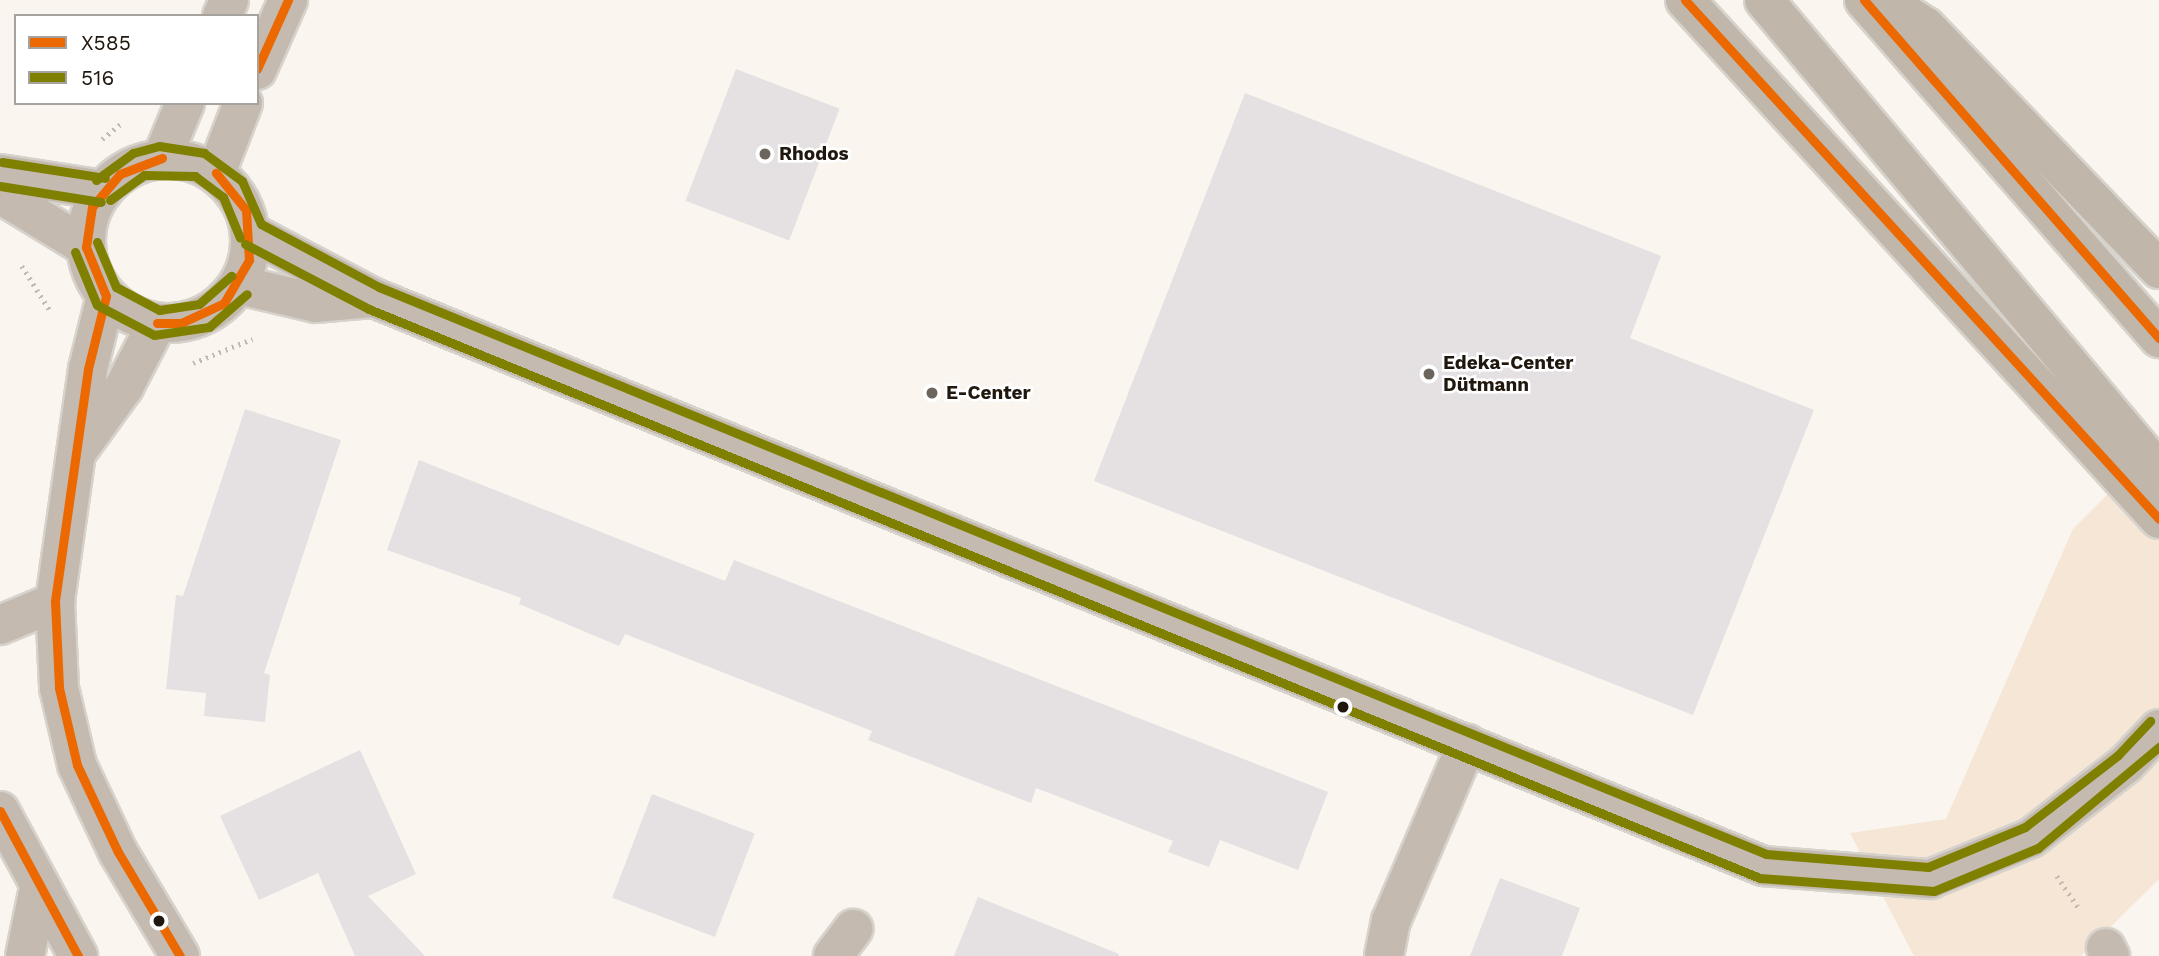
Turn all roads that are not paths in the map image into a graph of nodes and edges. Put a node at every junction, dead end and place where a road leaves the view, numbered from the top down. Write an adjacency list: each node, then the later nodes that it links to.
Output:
1 (288, 0): 6 (street)
2 (1685, 0): 24 (highway)
3 (1764, 0): 23 (highway)
4 (1864, 0): 21 (highway)
5 (1884, 0): 16 (highway)
6 (259, 65)
7 (184, 105): 9 (street)
8 (242, 105): 10 (street)
9 (162, 158): 10 (street); 12 (street)
10 (216, 173): 14 (street)
11 (0, 174): 12 (street)
12 (103, 190): 15 (street)
13 (14, 205): 15 (street)
14 (251, 233): 17 (street); 19 (street)
15 (86, 247): 18 (street)
16 (2159, 269)
17 (239, 285): 19 (street); 20 (street)
18 (106, 296): 20 (street); 22 (street)
19 (374, 298): 28 (street)
20 (157, 323): 22 (street)
21 (2159, 338)
22 (76, 453): 25 (street)
23 (2159, 471)
24 (2159, 519)
25 (55, 602): 26 (street); 33 (street)
26 (0, 625)
27 (2159, 729): 28 (street)
28 (1468, 744): 34 (street)
29 (0, 811): 30 (street)
30 (39, 888): 31 (street); 32 (street)
31 (25, 956)
32 (78, 956)
33 (180, 956)
34 (1384, 956)

